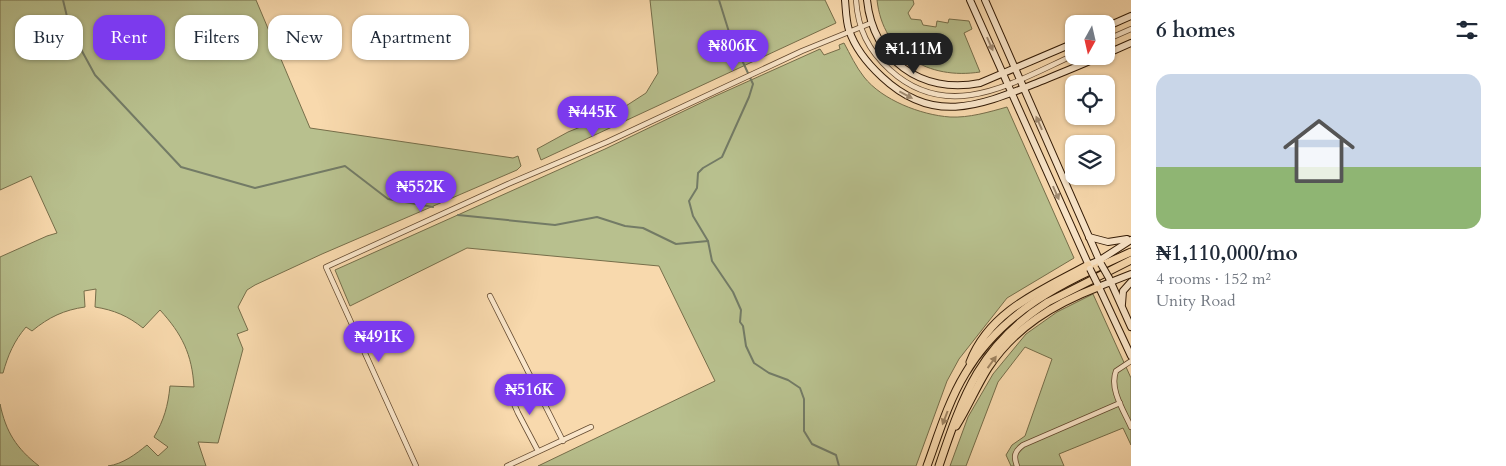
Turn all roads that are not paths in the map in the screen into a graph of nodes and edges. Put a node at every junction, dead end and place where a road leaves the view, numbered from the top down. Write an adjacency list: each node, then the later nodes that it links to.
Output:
1 (845, 0): 11 (main road)
2 (856, 0): 9 (street)
3 (867, 0): 7 (main road)
4 (970, 0): 19 (main road, one-way to 19)
5 (985, 0): 18 (main road)
6 (1131, 16): 8 (main road)
7 (871, 23): 9 (street); 19 (main road)
8 (1115, 23)
9 (860, 27): 11 (street); 21 (street)
10 (1131, 29): 12 (street)
11 (849, 30): 23 (main road, one-way to 23); 47 (street)
12 (1115, 36)
13 (1131, 43): 15 (main road)
14 (1065, 47): 18 (main road)
15 (1115, 50)
16 (1065, 59): 20 (street)
17 (1079, 65): 22 (main road)
18 (1015, 69): 19 (main road); 20 (main road)
19 (1003, 73): 21 (main road)
20 (1020, 80): 21 (street); 22 (main road)
21 (1008, 85): 23 (main road)
22 (1024, 88): 23 (main road); 24 (main road, one-way to 22)
23 (1011, 93): 29 (main road, one-way to 29)
24 (1089, 237): 25 (main road); 28 (main road)
25 (1131, 239): 28 (main road)
26 (1131, 252): 39 (main road)
27 (1131, 260): 44 (main road)
28 (1101, 262): 29 (main road); 31 (main road, bridge)
29 (1089, 267): 33 (main road, bridge); 39 (main road)
30 (1131, 274): 31 (main road)
31 (1110, 280): 33 (main road); 35 (main road)
32 (1131, 282): 35 (main road)
33 (1098, 285): 37 (main road); 44 (main road, one-way to 33)
34 (490, 296): 45 (street)
35 (1122, 308): 36 (main road)
36 (1131, 327)
37 (1131, 356)
38 (1131, 361): 41 (street)
39 (965, 374): 49 (main road, one-way to 49)
40 (508, 388): 46 (street)
41 (1120, 403): 43 (street); 51 (street)
42 (591, 427): 45 (street)
43 (1131, 427)
44 (950, 434): 50 (main road)
45 (563, 441): 46 (street)
46 (538, 451): 48 (street)
47 (416, 466)
48 (507, 466)
49 (927, 466)
50 (939, 466)
51 (1017, 466)

